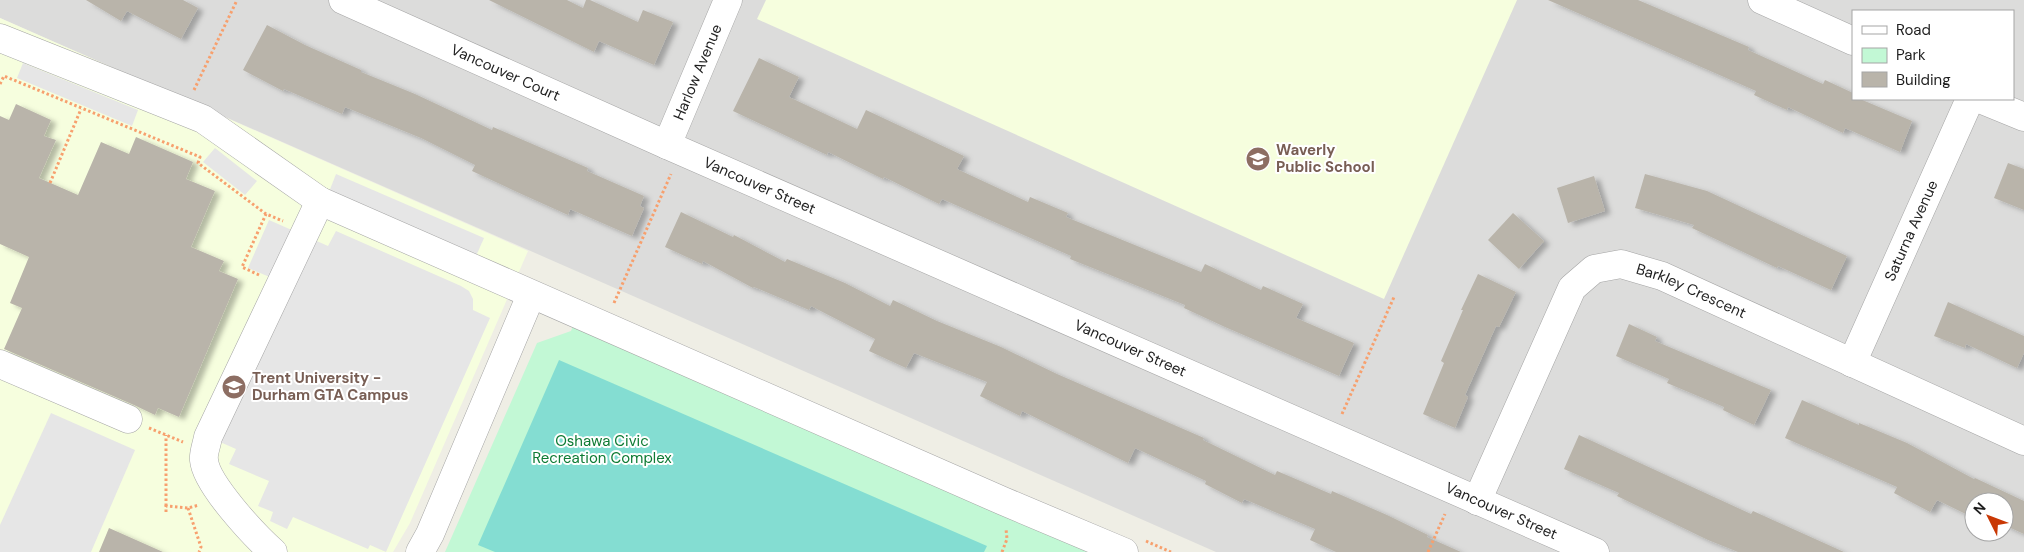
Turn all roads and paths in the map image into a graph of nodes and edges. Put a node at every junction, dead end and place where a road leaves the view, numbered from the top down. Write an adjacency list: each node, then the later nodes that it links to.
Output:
1 (237, 0): 11 (path)
2 (343, 0): 13 (street, Vancouver Court)
3 (728, 0): 13 (street, Harlow Avenue)
4 (1762, 0): 6 (street)
5 (0, 38): 11 (street)
6 (1852, 41)
7 (0, 84): 10 (path)
8 (1970, 100): 20 (street, Saturna Avenue)
9 (1982, 100): 12 (street)
10 (81, 109): 14 (path); 16 (path)
11 (184, 111): 15 (street)
12 (2024, 117)
13 (674, 148): 19 (path); 24 (street, Vancouver Street)
14 (50, 183)
15 (320, 201): 17 (street); 33 (street)
16 (286, 222)
17 (532, 295): 34 (street); 35 (street)
18 (1394, 297): 24 (path)
19 (611, 309)
20 (1852, 363): 25 (street, Barkley Crescent); 27 (street, Barkley Crescent)
21 (0, 364): 22 (street)
22 (128, 419): 23 (path)
23 (166, 435): 26 (path); 29 (path)
24 (1332, 437): 27 (street, Vancouver Street)
25 (2024, 441)
26 (186, 444)
27 (1466, 496): 36 (path); 37 (street, Vancouver Street)
28 (199, 505): 30 (path)
29 (166, 506): 30 (path); 31 (path)
30 (188, 508): 32 (path)
31 (166, 512)
32 (199, 552)
33 (273, 552)
34 (420, 552)
35 (1124, 552)
36 (1428, 552)
37 (1595, 552)

